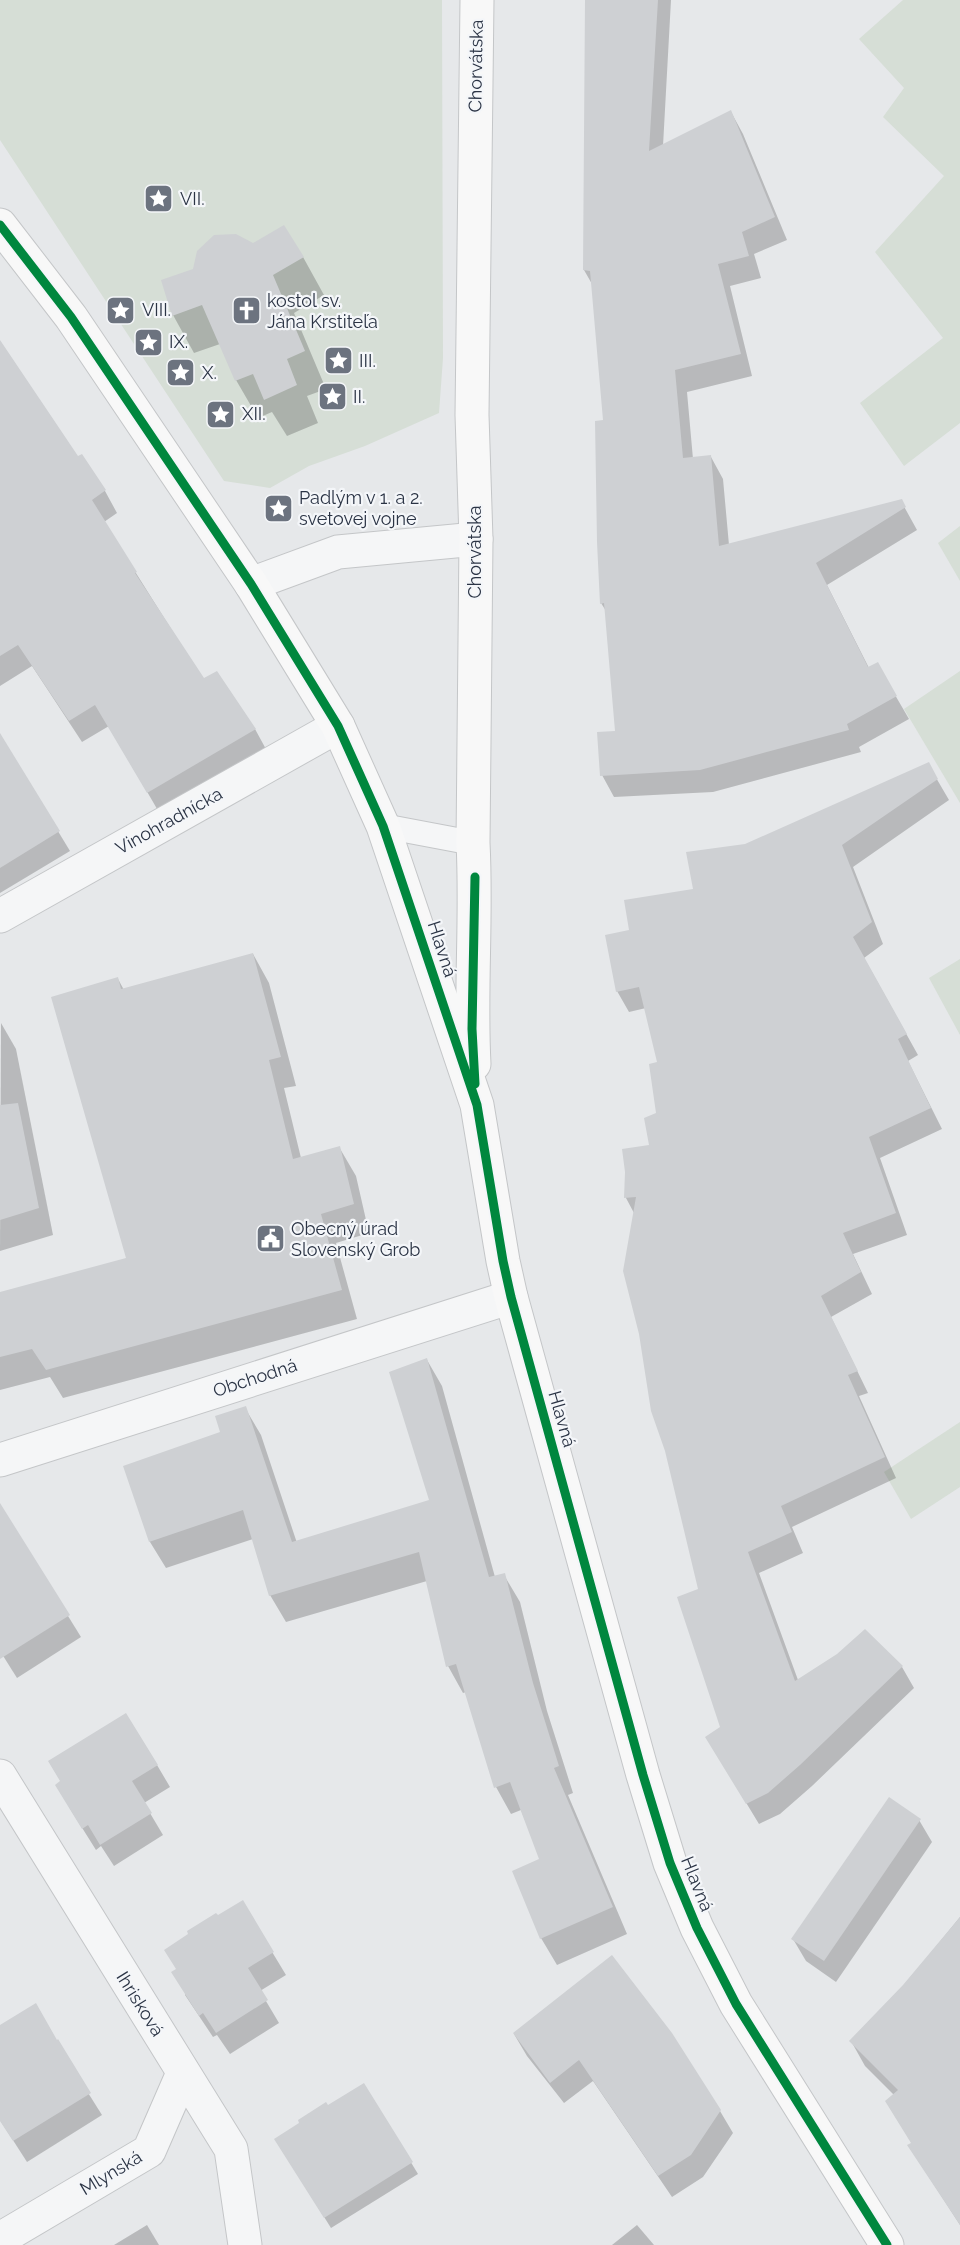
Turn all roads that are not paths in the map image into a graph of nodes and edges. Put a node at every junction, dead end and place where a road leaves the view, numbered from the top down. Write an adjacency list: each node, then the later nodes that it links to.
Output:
1 (477, 0): 3 (street, Chorvátska)
2 (0, 225): 4 (street, Hlavná)
3 (476, 539): 4 (street); 7 (street, Chorvátska)
4 (251, 584): 5 (street, Hlavná)
5 (338, 726): 6 (street, Hlavná); 8 (street, Vinohradnícka)
6 (383, 826): 7 (lane); 9 (street, Hlavná)
7 (473, 843): 9 (street, Chorvátska)
8 (0, 916)
9 (477, 1105): 10 (street, Hlavná)
10 (511, 1297): 11 (street, Obchodná); 16 (street, Hlavná)
11 (0, 1460)
12 (0, 1776): 13 (street, Ihrisková)
13 (183, 2073): 14 (street, Mlynská); 15 (street, Ihrisková)
14 (0, 2239)
15 (245, 2245)
16 (887, 2245)

